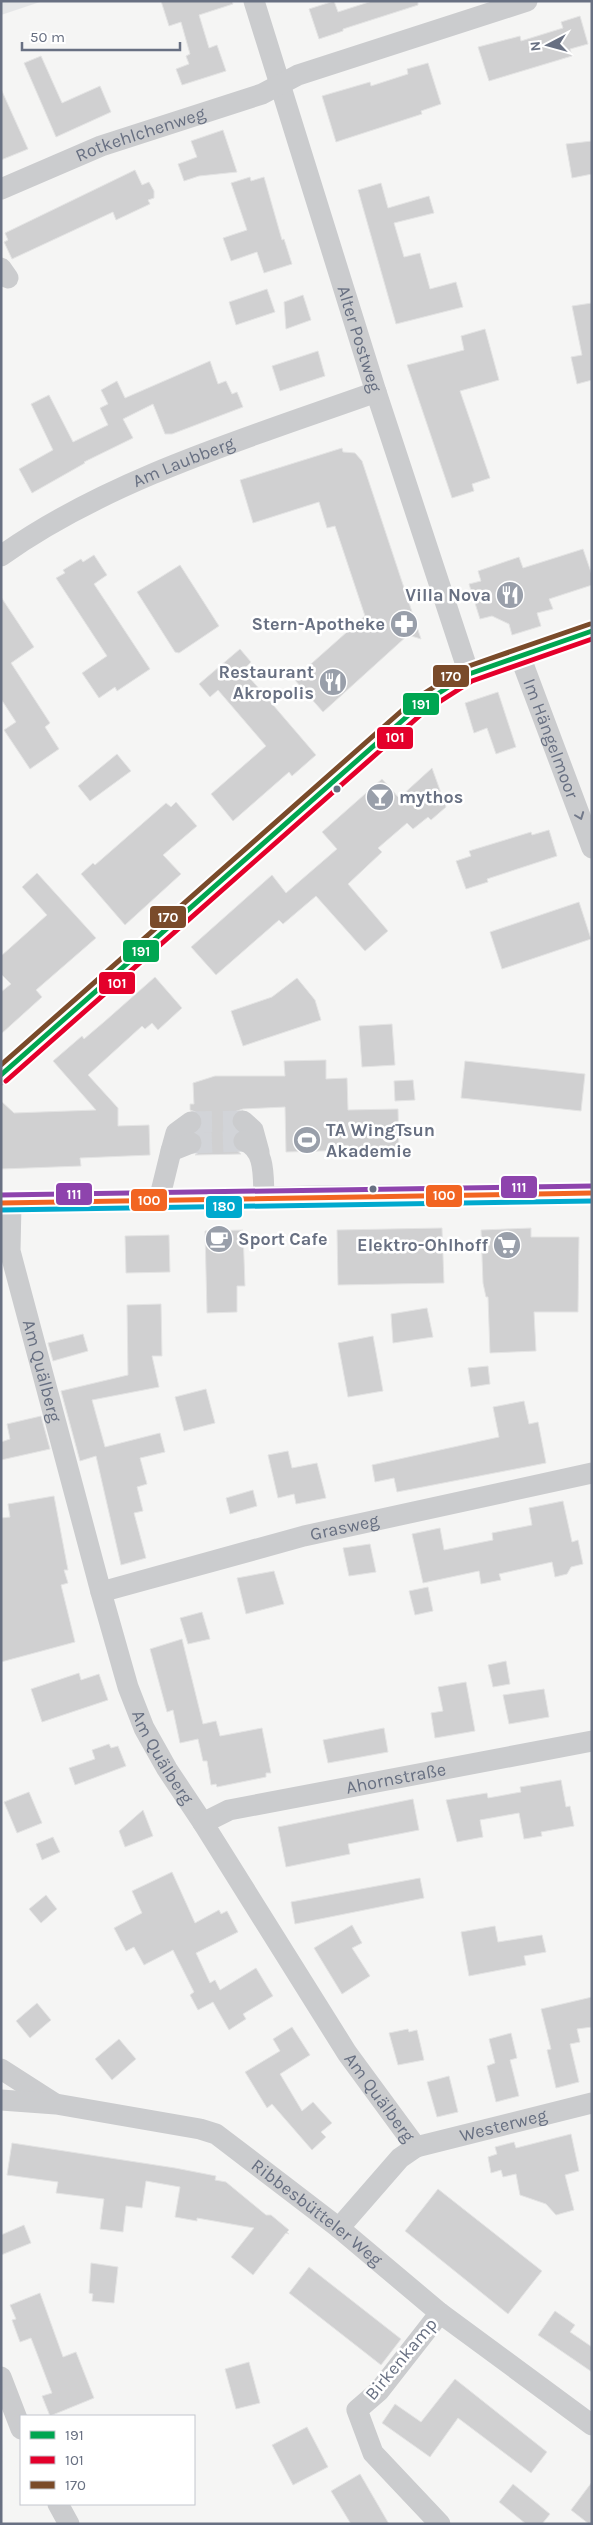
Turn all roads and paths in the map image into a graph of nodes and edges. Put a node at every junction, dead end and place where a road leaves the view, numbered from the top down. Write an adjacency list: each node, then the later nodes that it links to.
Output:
1 (254, 1): 3 (street, Alter Postweg)
2 (526, 1): 3 (street, Rotkehlchenweg)
3 (280, 85): 4 (street, Rotkehlchenweg); 5 (street, Alter Postweg)
4 (1, 189)
5 (376, 392): 6 (street, Am Laubberg); 9 (street, Alter Postweg)
6 (1, 556)
7 (592, 631): 8 (street)
8 (520, 656): 9 (street); 10 (street, Im Hängelmoor, one-way to 10)
9 (469, 674): 11 (street)
10 (592, 848)
11 (1, 1075)
12 (191, 1122): 15 (street)
13 (249, 1138): 17 (street)
14 (191, 1143): 15 (street)
15 (171, 1151): 18 (street)
16 (592, 1193): 17 (street)
17 (264, 1197): 18 (street)
18 (159, 1200): 19 (street)
19 (6, 1203): 21 (street, Am Quälberg)
20 (592, 1473): 21 (street, Grasweg)
21 (101, 1592): 23 (street, Am Quälberg)
22 (592, 1741): 23 (street, Ahornstraße)
23 (203, 1823): 28 (street, Am Quälberg)
24 (1, 2069): 27 (street)
25 (1, 2100): 27 (street, Ribbesbütteler Weg)
26 (592, 2103): 28 (street, Westerweg)
27 (56, 2104): 29 (street, Ribbesbütteler Weg)
28 (416, 2147): 29 (street, Am Quälberg)
29 (339, 2228): 30 (street, Ribbesbütteler Weg)
30 (440, 2313): 32 (street, Ribbesbütteler Weg); 36 (street, Birkenkamp)
31 (1, 2378): 33 (street)
32 (592, 2425)
33 (20, 2426)
34 (58, 2505): 35 (street)
35 (68, 2524)
36 (440, 2524)

